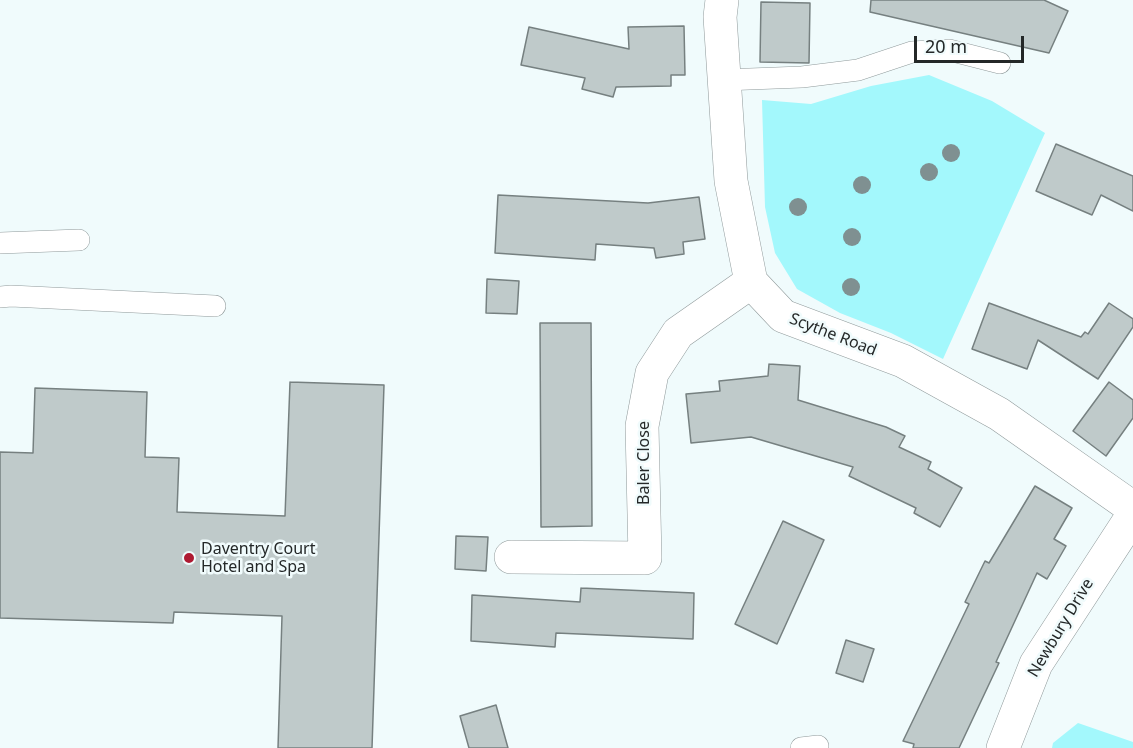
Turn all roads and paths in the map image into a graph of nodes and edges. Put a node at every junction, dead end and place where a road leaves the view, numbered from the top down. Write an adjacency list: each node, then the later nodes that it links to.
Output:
1 (722, 0): 3 (street)
2 (1000, 63): 3 (lane)
3 (723, 80): 6 (street)
4 (79, 240): 5 (lane)
5 (0, 243)
6 (752, 282): 9 (street, Scythe Road); 11 (street, Baler Close)
7 (0, 297): 8 (lane)
8 (215, 306)
9 (1133, 508)
10 (1133, 516): 12 (street, Newbury Drive)
11 (511, 557)
12 (1003, 748)

